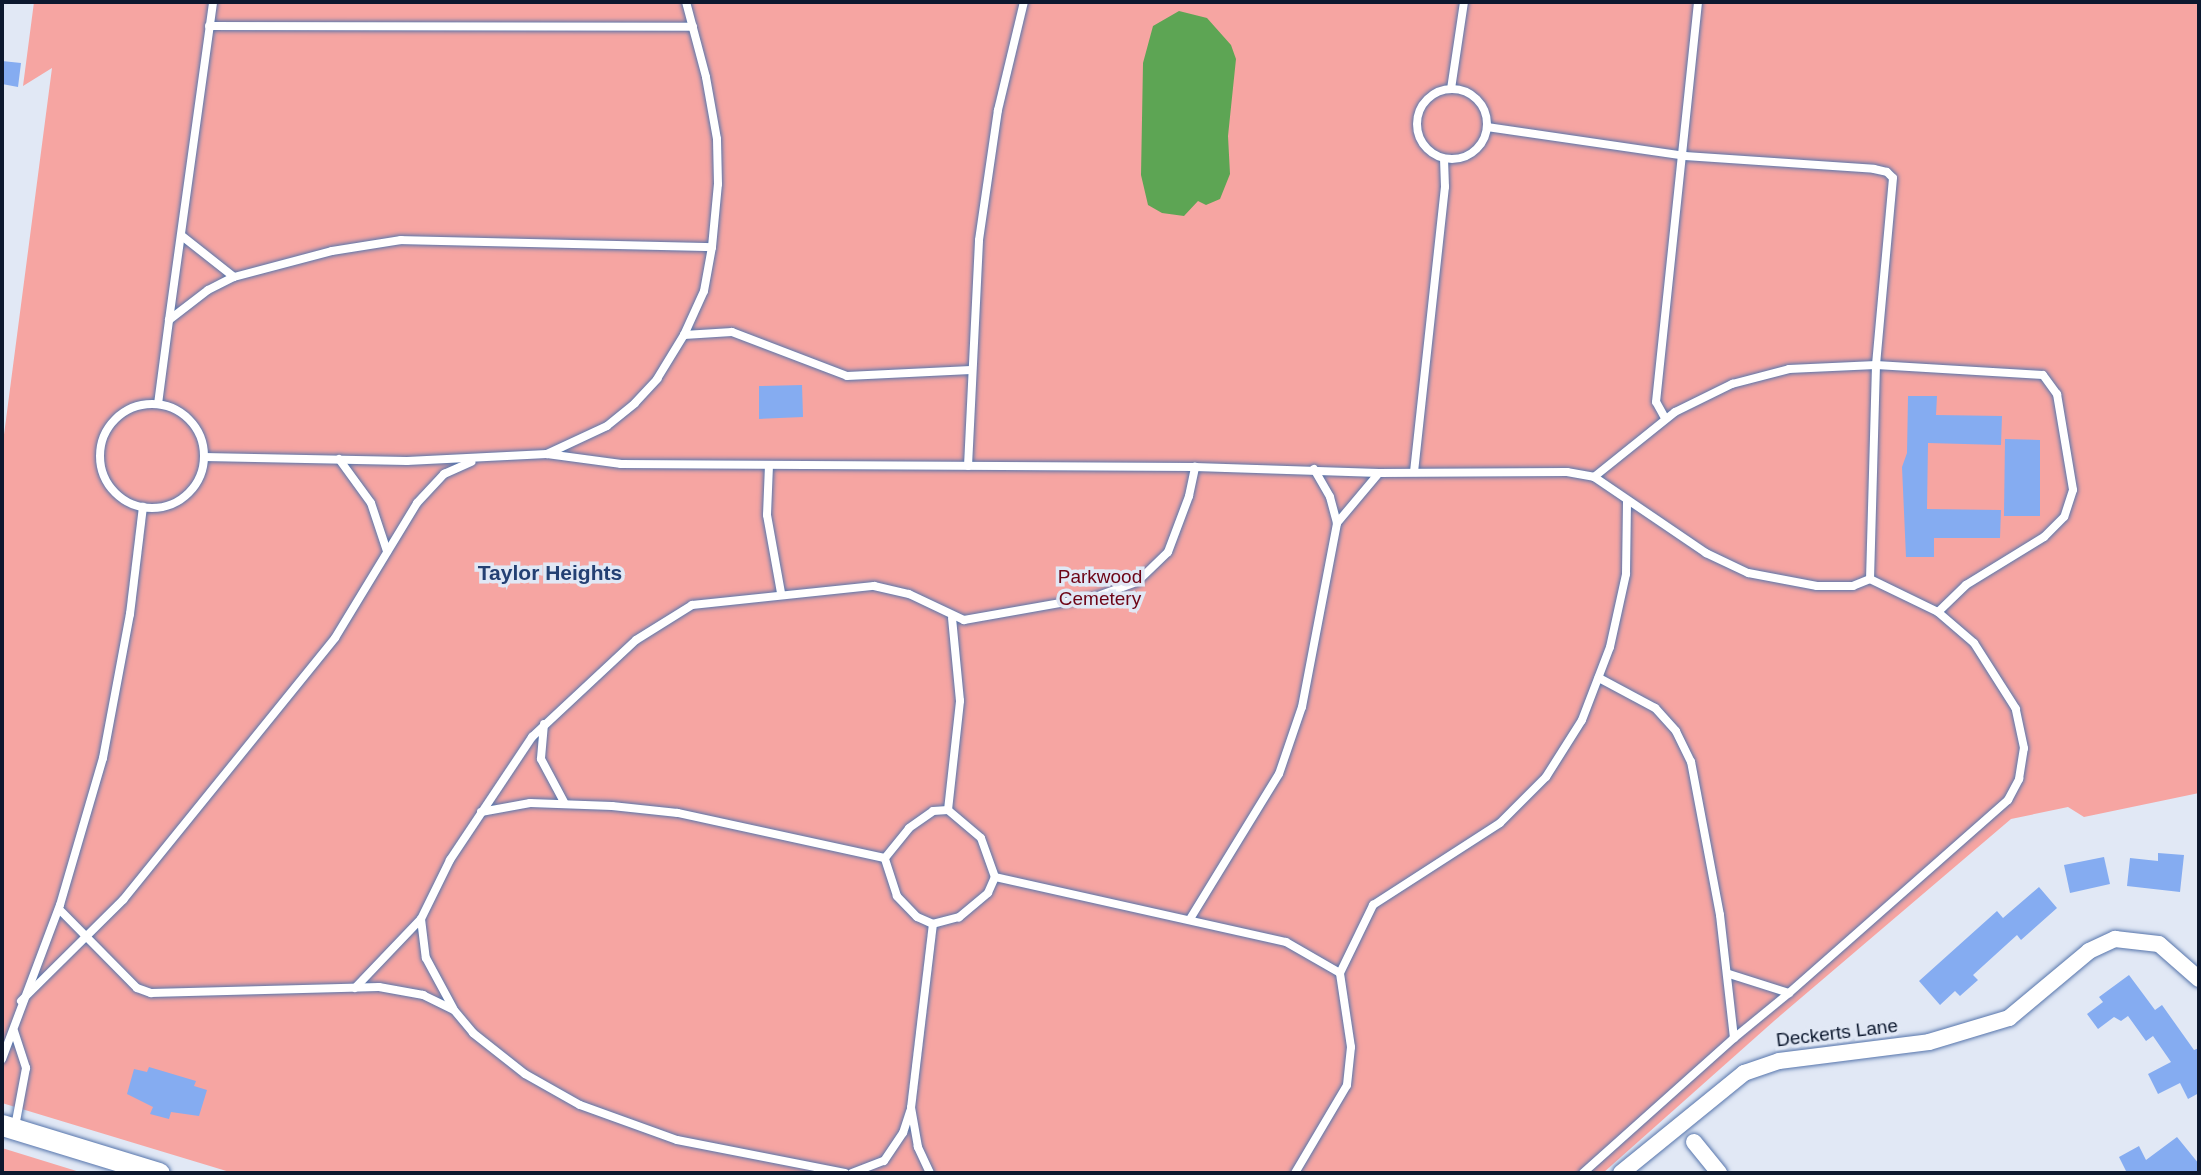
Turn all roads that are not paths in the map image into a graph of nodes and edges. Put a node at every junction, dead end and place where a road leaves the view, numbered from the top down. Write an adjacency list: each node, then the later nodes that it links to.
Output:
1 (213, 2): 6 (lane)
2 (686, 2): 7 (lane)
3 (1024, 2): 18 (lane)
4 (1464, 2): 8 (lane)
5 (1698, 2): 10 (lane)
6 (209, 26): 7 (lane); 12 (lane)
7 (692, 27): 13 (lane)
8 (1451, 89): 9 (lane); 11 (lane)
9 (1487, 127): 10 (lane); 11 (lane)
10 (1685, 156): 17 (lane); 20 (lane)
11 (1444, 159): 29 (lane)
12 (182, 236): 14 (lane); 15 (lane)
13 (712, 247): 14 (lane); 16 (lane)
14 (234, 277): 15 (lane)
15 (169, 320): 19 (lane)
16 (684, 335): 18 (lane); 21 (lane)
17 (1876, 365): 20 (lane); 36 (lane); 38 (lane)
18 (971, 370): 26 (lane)
19 (158, 404): 22 (lane); 33 (lane)
20 (1665, 418): 31 (lane)
21 (547, 454): 24 (lane); 25 (lane)
22 (204, 457): 23 (lane); 33 (lane)
23 (338, 459): 24 (lane); 35 (lane)
24 (477, 460): 35 (lane)
25 (769, 465): 26 (lane); 37 (lane)
26 (968, 466): 27 (lane)
27 (1195, 467): 28 (lane); 39 (lane)
28 (1314, 469): 30 (lane); 34 (lane)
29 (1414, 472): 30 (lane); 31 (lane)
30 (1379, 473): 34 (lane)
31 (1594, 477): 32 (lane)
32 (1627, 501): 36 (lane); 40 (lane)
33 (143, 507): 47 (lane)
34 (1337, 523): 49 (lane)
35 (387, 551): 51 (lane)
36 (1870, 579): 38 (lane)
37 (781, 593): 39 (lane); 41 (lane)
38 (1938, 612): 56 (lane)
39 (952, 618): 43 (lane)
40 (1599, 678): 52 (lane); 53 (lane)
41 (544, 724): 42 (lane); 44 (lane)
42 (564, 802): 44 (lane); 45 (lane)
43 (948, 810): 45 (lane); 46 (lane)
44 (481, 812): 48 (lane)
45 (885, 858): 50 (lane)
46 (995, 877): 49 (lane); 50 (lane)
47 (59, 909): 51 (lane); 57 (lane)
48 (421, 919): 55 (lane); 58 (lane)
49 (1190, 919): 52 (lane)
50 (933, 924): 62 (lane)
51 (88, 937): 55 (lane); 57 (lane)
52 (1340, 973): 69 (lane)
53 (1729, 974): 56 (lane); 60 (lane)
54 (2199, 979): 71 (street, Deckerts Lane)
55 (355, 988): 58 (lane)
56 (1789, 993): 60 (lane)
57 (21, 1000): 59 (lane)
58 (454, 1010): 66 (lane)
59 (14, 1031): 61 (lane); 63 (lane)
60 (1734, 1038): 70 (lane)
61 (2, 1059)
62 (911, 1108): 67 (lane); 68 (lane)
63 (8, 1127): 65 (main road)
64 (1694, 1142): 72 (street)
65 (159, 1173)
66 (845, 1173)
67 (852, 1173)
68 (930, 1173)
69 (1295, 1173)
70 (1583, 1173)
71 (1621, 1173)
72 (1719, 1173)

